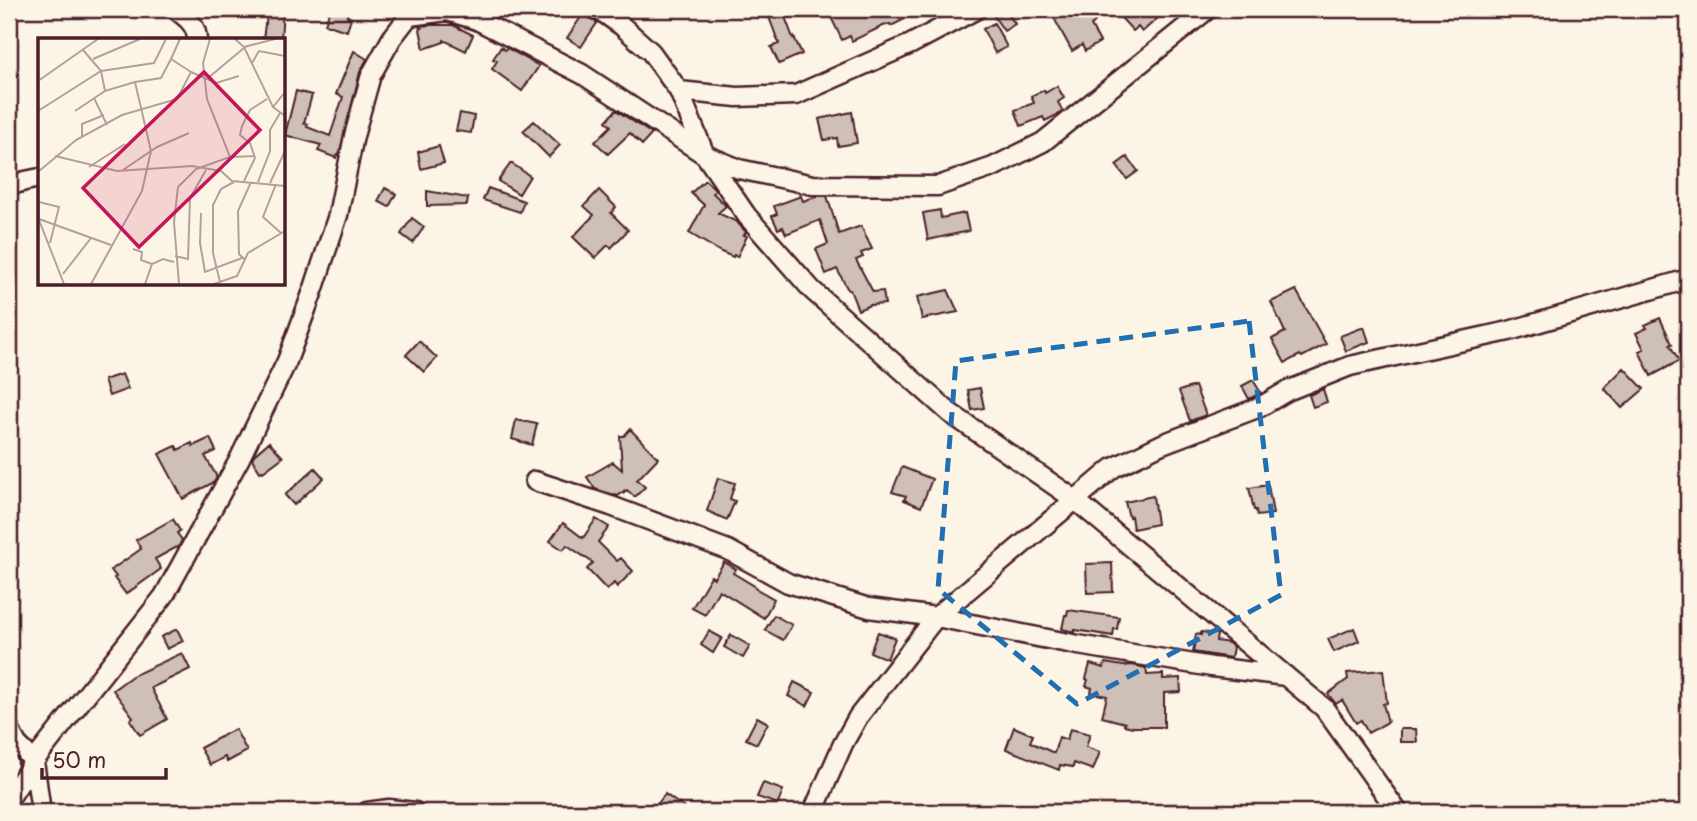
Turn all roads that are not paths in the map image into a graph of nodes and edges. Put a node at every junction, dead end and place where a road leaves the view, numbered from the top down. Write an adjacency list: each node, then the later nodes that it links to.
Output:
1 (175, 9): 6 (street)
2 (598, 9): 7 (street)
3 (977, 9): 7 (street)
4 (1208, 9): 8 (street)
5 (407, 12): 8 (street); 17 (street)
6 (197, 38)
7 (679, 91): 8 (street)
8 (705, 155): 13 (street)
9 (38, 178): 10 (street)
10 (9, 186)
11 (1688, 279): 13 (street)
12 (535, 481): 14 (street)
13 (1074, 499): 14 (street); 15 (street)
14 (936, 617): 15 (street); 22 (street)
15 (1286, 676): 23 (street)
16 (12, 738): 17 (street)
17 (34, 761): 18 (street); 19 (street)
18 (9, 799)
19 (41, 812)
20 (367, 812): 21 (street)
21 (415, 812)
22 (813, 812)
23 (1398, 812)

